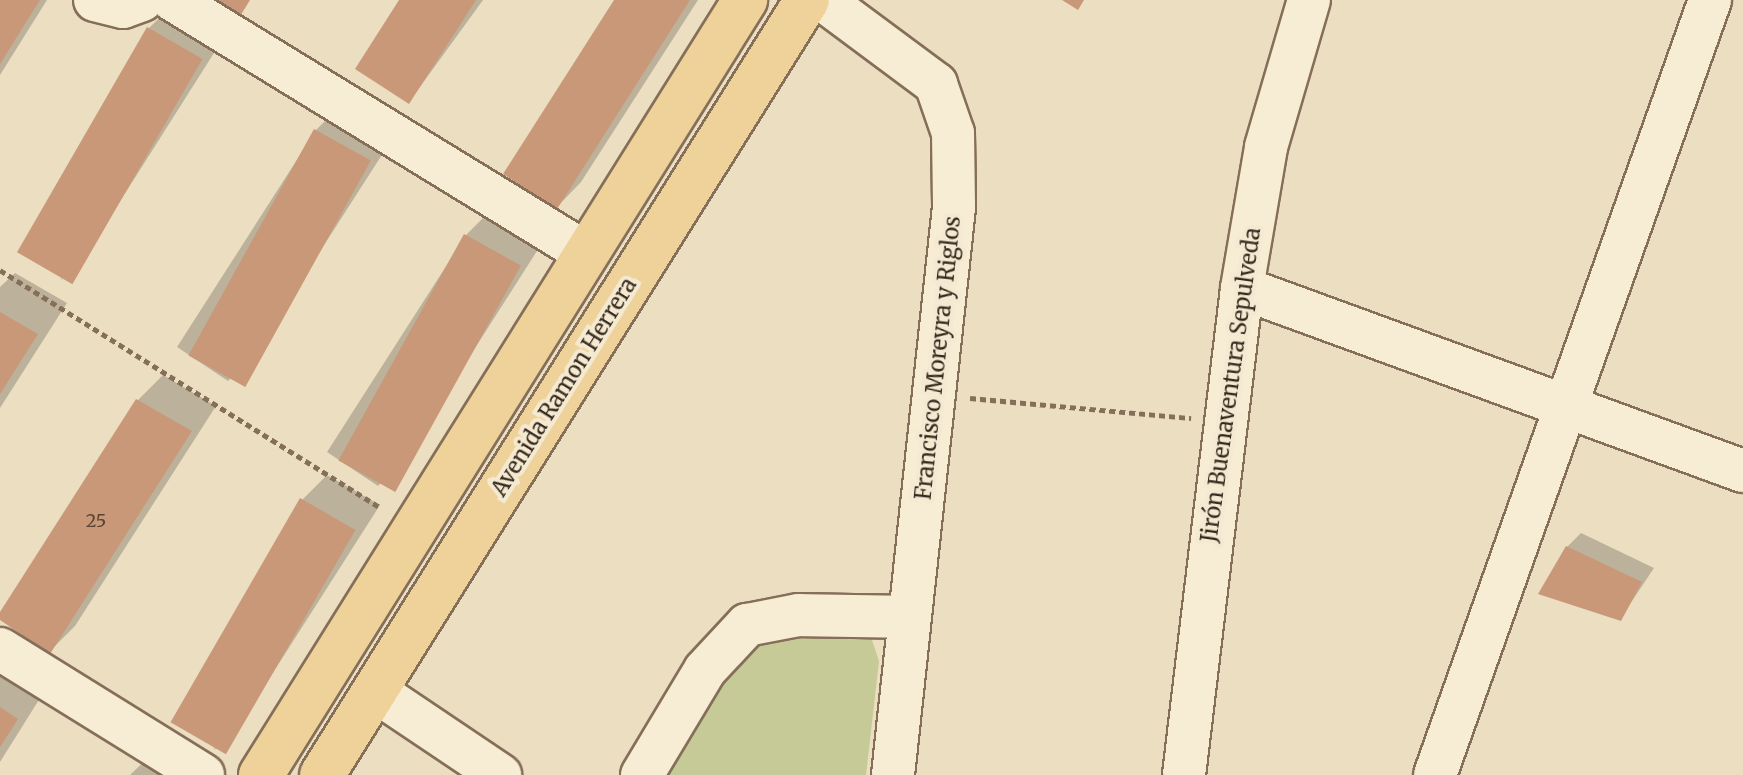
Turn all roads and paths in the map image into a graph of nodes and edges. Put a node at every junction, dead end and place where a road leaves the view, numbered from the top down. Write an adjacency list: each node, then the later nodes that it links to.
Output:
1 (95, 0): 2 (street)
2 (142, 0)
3 (173, 0): 9 (street)
4 (745, 0): 9 (main road)
5 (807, 0): 19 (main road, Avenida Ramon Herrera)
6 (823, 0): 12 (street, Francisco Moreyra y Riglos)
7 (1309, 0): 11 (street, Jirón Buenaventura Sepulveda)
8 (1710, 0): 13 (street)
9 (585, 252): 16 (main road)
10 (0, 270): 16 (path)
11 (1242, 288): 13 (street); 14 (street, Jirón Buenaventura Sepulveda)
12 (933, 395): 14 (path); 17 (street, Francisco Moreyra y Riglos)
13 (1565, 406): 15 (street); 27 (street)
14 (1225, 421): 26 (street, Jirón Buenaventura Sepulveda)
15 (1743, 471)
16 (416, 530): 21 (main road)
17 (909, 617): 24 (street); 25 (street, Francisco Moreyra y Riglos)
18 (0, 649): 20 (street)
19 (375, 691): 22 (main road, Avenida Ramon Herrera); 23 (street)
20 (203, 775)
21 (261, 775)
22 (322, 775)
23 (500, 775)
24 (642, 775)
25 (893, 775)
26 (1184, 775)
27 (1435, 775)

